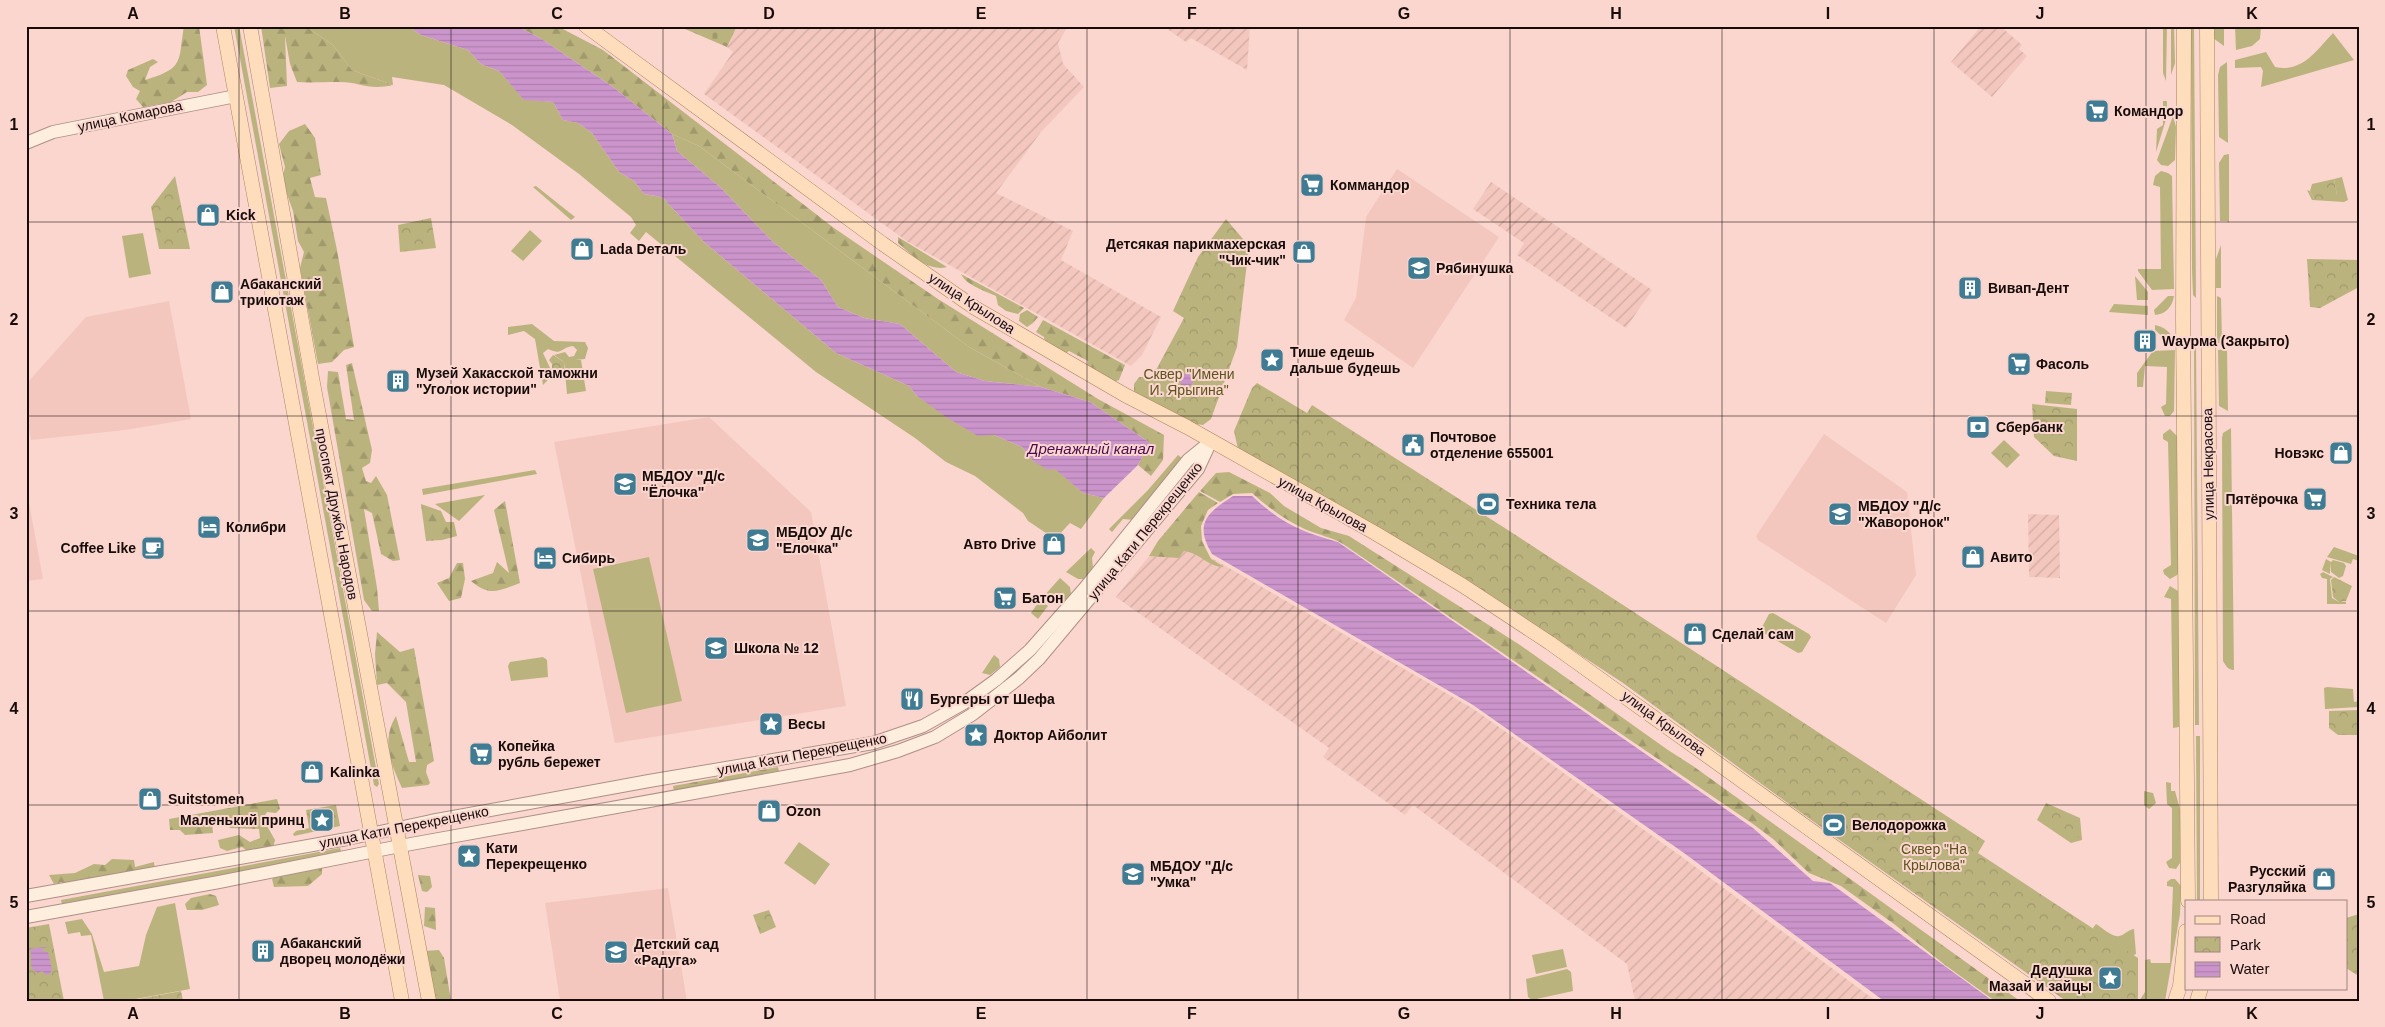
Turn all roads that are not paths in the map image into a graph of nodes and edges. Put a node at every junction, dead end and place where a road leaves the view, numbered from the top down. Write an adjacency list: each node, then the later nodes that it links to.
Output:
1 (223, 26): 6 (main road, проспект Дружбы Народов)
2 (250, 26): 9 (main road, проспект Дружбы Народов)
3 (586, 26): 8 (main road, улица Крылова)
4 (2184, 26): 14 (main road, улица Некрасова)
5 (2207, 26): 15 (main road, улица Некрасова)
6 (236, 96): 7 (street, улица Комарова); 10 (main road, проспект Дружбы Народов)
7 (26, 143)
8 (1211, 441): 9 (street, улица Кати Перекрещенко); 11 (street, улица Кати Перекрещенко); 18 (main road, улица Крылова)
9 (396, 828): 10 (street, улица Кати Перекрещенко); 11 (main road, проспект Дружбы Народов)
10 (372, 833): 12 (main road, проспект Дружбы Народов); 13 (street, улица Кати Перекрещенко)
11 (400, 846): 12 (street, улица Кати Перекрещенко); 20 (main road, проспект Дружбы Народов)
12 (375, 851): 16 (street, улица Кати Перекрещенко); 19 (main road, проспект Дружбы Народов)
13 (26, 896)
14 (2188, 900)
15 (2211, 900)
16 (26, 917)
17 (2185, 940): 21 (main road)
18 (2048, 999)
19 (402, 1001)
20 (429, 1001)
21 (2175, 1001)

